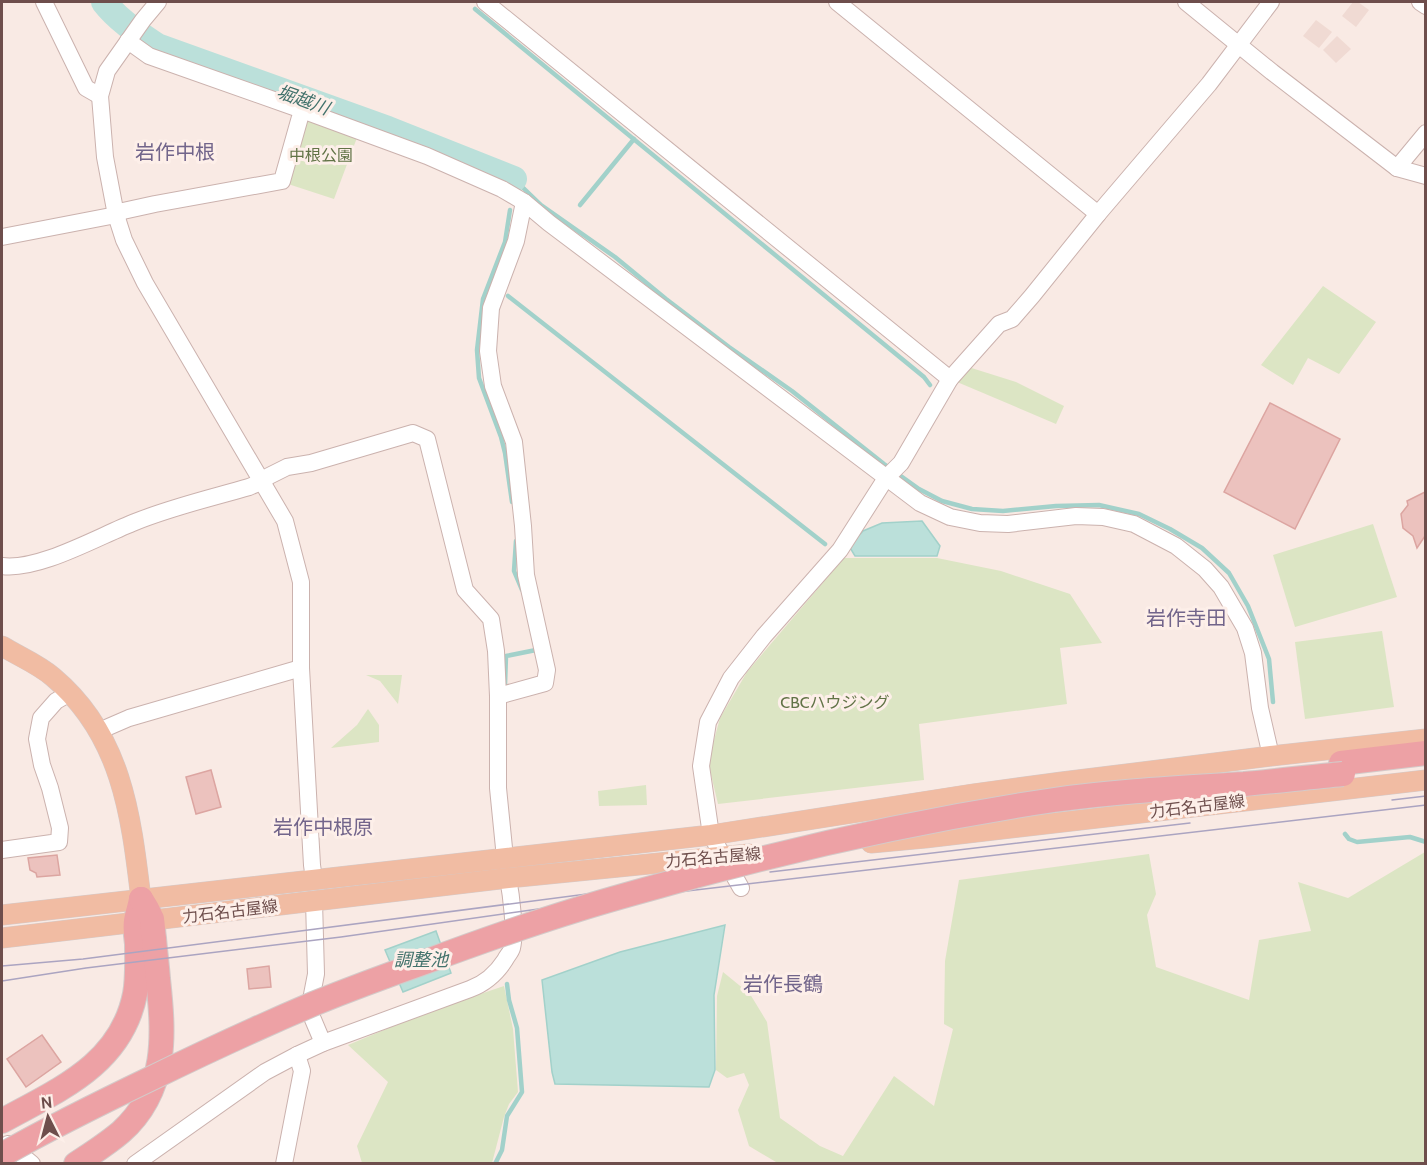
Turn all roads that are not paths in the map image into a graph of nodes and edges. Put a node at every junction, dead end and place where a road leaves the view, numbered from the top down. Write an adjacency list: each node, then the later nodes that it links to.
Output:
1 (44, 2): 11 (street)
2 (158, 2): 9 (street)
3 (485, 2): 20 (street)
4 (837, 2): 17 (street)
5 (1186, 2): 10 (street)
6 (1271, 2): 10 (street)
7 (1420, 2): 8 (street)
8 (1425, 6)
9 (128, 40): 11 (street); 12 (street)
10 (1239, 44): 14 (street); 17 (street)
11 (100, 96): 18 (street)
12 (302, 110): 16 (street); 18 (street)
13 (1425, 133): 14 (street)
14 (1397, 168): 15 (street)
15 (1425, 176)
16 (524, 202): 21 (street); 27 (street)
17 (1098, 214): 20 (street)
18 (116, 215): 19 (street); 22 (street)
19 (2, 237)
20 (950, 379): 21 (street)
21 (886, 478): 31 (street); 35 (street)
22 (261, 482): 23 (street); 25 (street); 27 (street)
23 (2, 566)
24 (2, 646): 26 (main road)
25 (301, 668): 28 (street); 40 (street)
26 (70, 693): 28 (main road); 36 (street)
27 (498, 696): 38 (street)
28 (99, 731): 43 (main road)
29 (1425, 739): 31 (main road, 力石名古屋線)
30 (1425, 753): 33 (highway)
31 (1271, 756): 35 (main road, 力石名古屋線)
32 (1425, 765): 33 (highway)
33 (1342, 769): 49 (highway); 50 (highway, bridge)
34 (1425, 780): 37 (main road, 力石名古屋線)
35 (711, 836): 37 (street); 38 (main road, 力石名古屋線)
36 (2, 850)
37 (723, 856): 39 (main road, 力石名古屋線); 41 (street)
38 (505, 858): 40 (main road, 力石名古屋線)
39 (508, 878): 42 (main road, 力石名古屋線); 46 (street)
40 (314, 879): 43 (main road, 力石名古屋線)
41 (741, 888)
42 (314, 901): 43 (main road, 力石名古屋線); 46 (street)
43 (143, 913): 44 (main road, 力石名古屋線); 45 (main road, 力石名古屋線); 48 (highway); 51 (highway)
44 (2, 915)
45 (2, 938)
46 (323, 1043): 47 (street)
47 (297, 1056): 53 (street); 54 (street)
48 (11, 1116)
49 (2, 1142): 52 (street)
50 (2, 1155)
51 (78, 1162)
52 (33, 1164)
53 (135, 1164)
54 (284, 1164)

